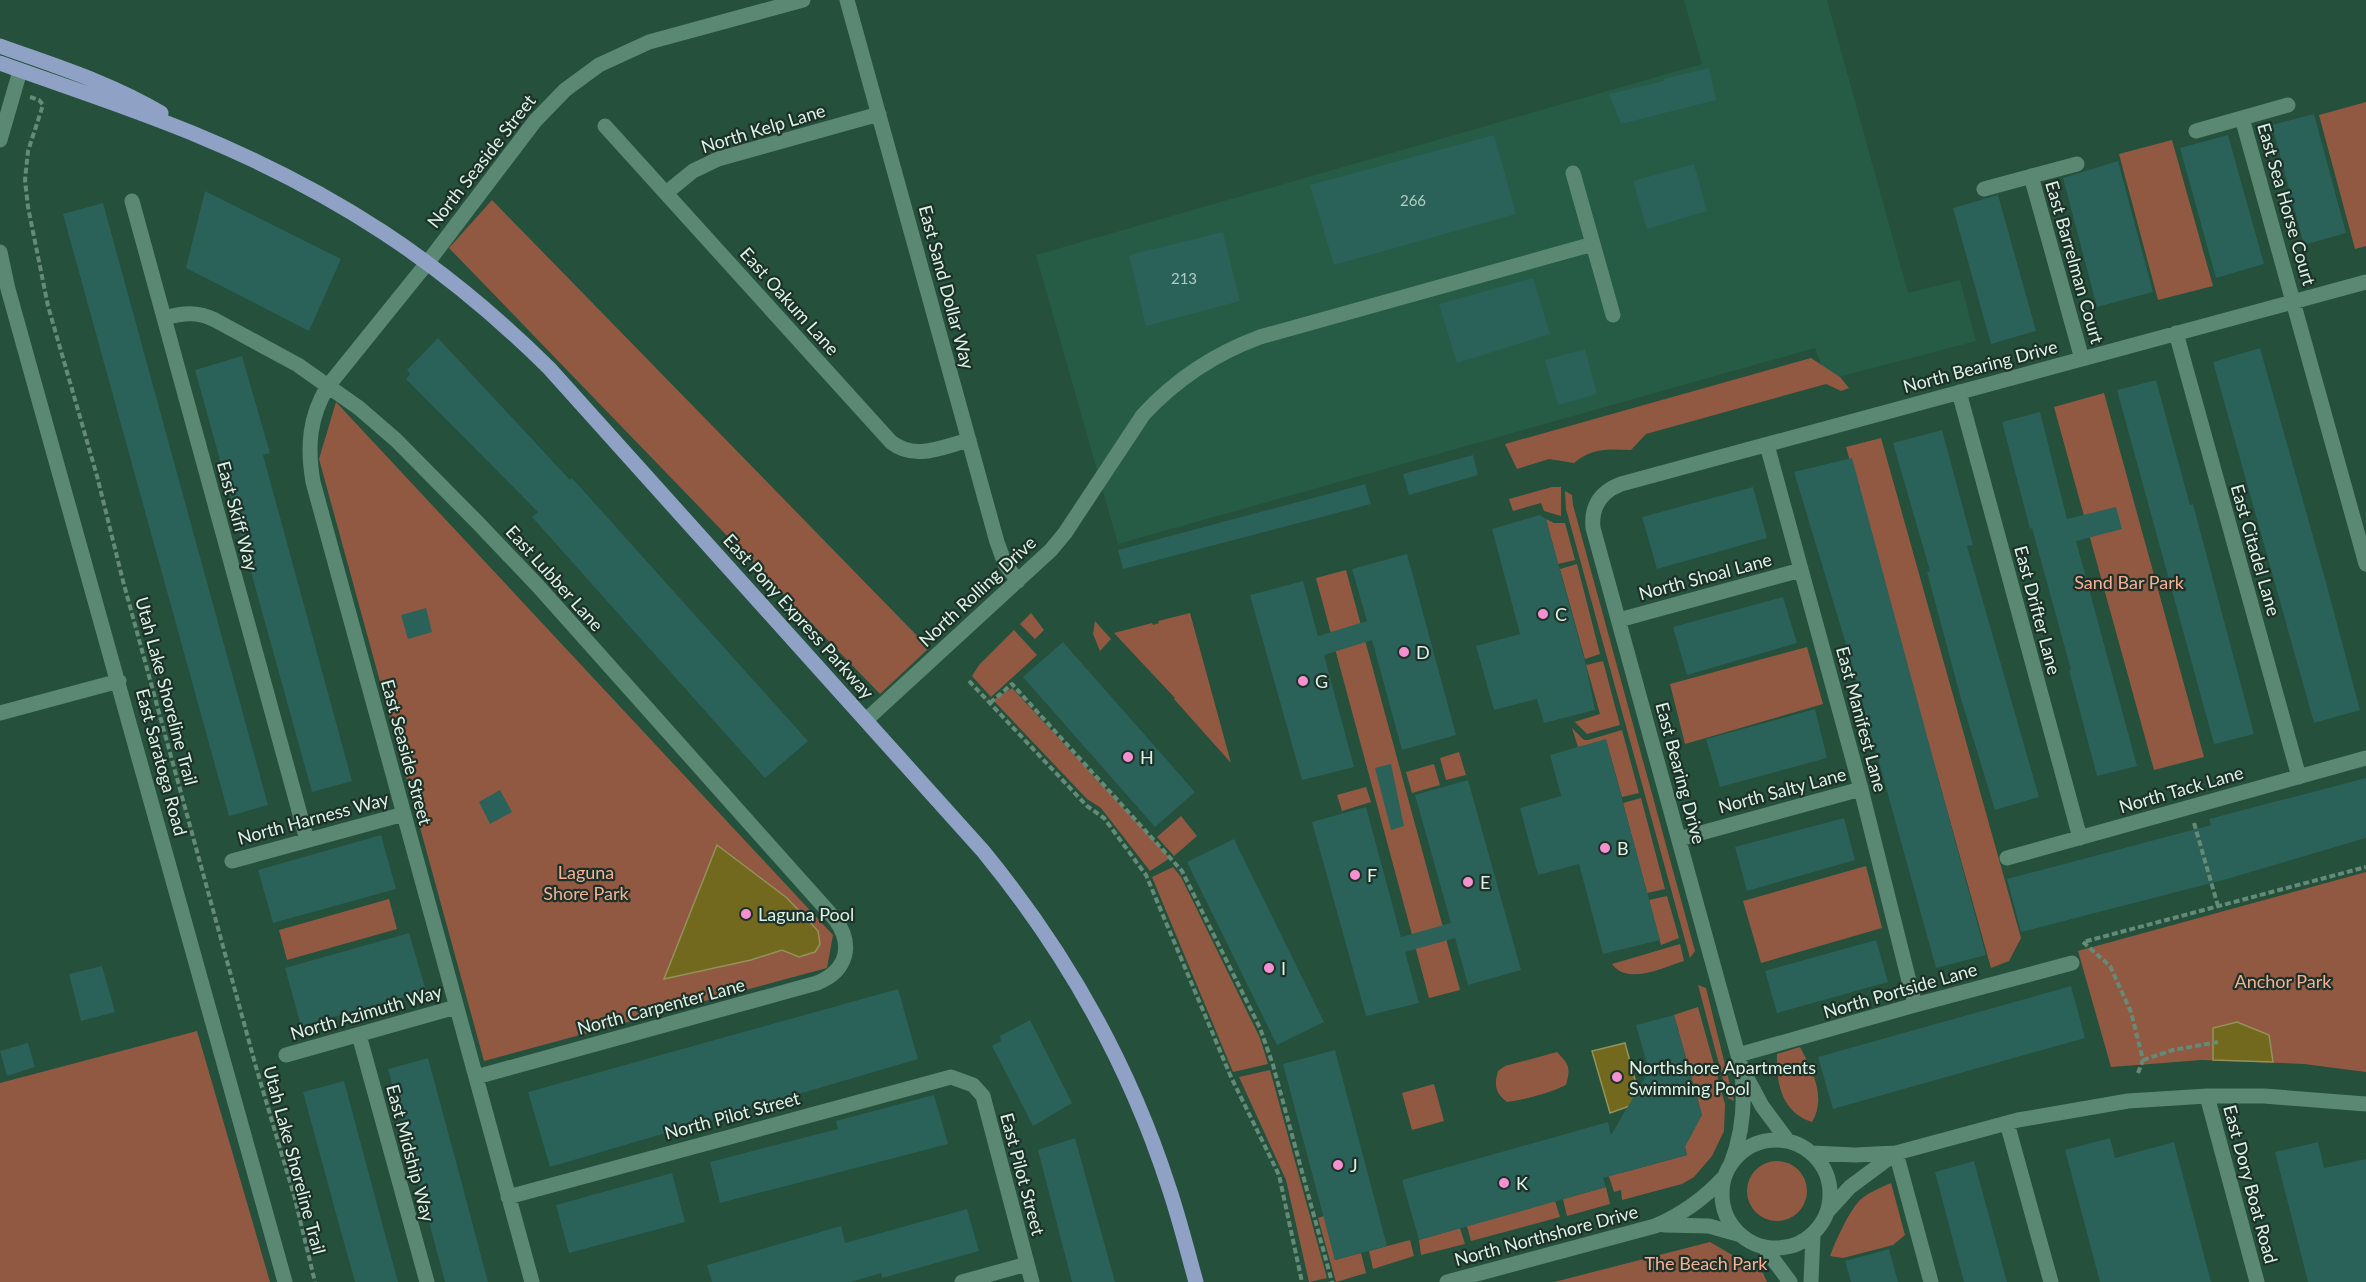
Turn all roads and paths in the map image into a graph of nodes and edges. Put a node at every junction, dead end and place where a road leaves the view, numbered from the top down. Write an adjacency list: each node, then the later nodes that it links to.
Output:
1 (803, 0): 22 (street, North Seaside Street)
2 (847, 0): 8 (street, East Sand Dollar Way)
3 (0, 46): 12 (main road, East Pony Express Parkway)
4 (0, 63): 5 (main road, East Pony Express Parkway)
5 (20, 70): 12 (main road, East Pony Express Parkway); 13 (street)
6 (43, 105): 82 (path, Utah Lake Shoreline Trail)
7 (2288, 105): 9 (street)
8 (879, 114): 18 (street, North Kelp Lane); 31 (street, East Sand Dollar Way)
9 (2242, 118): 11 (street); 24 (street, East Sea Horse Court)
10 (605, 126): 18 (street, East Oakum Lane)
11 (2196, 131)
12 (192, 132): 22 (main road, East Pony Express Parkway)
13 (0, 140)
14 (2077, 164): 16 (street)
15 (1574, 173): 20 (street)
16 (2031, 176): 17 (street); 28 (street, East Barrelman Court)
17 (1984, 189)
18 (666, 193): 31 (street, East Oakum Lane)
19 (132, 201): 26 (street, East Skiff Way)
20 (1593, 244): 25 (street); 36 (street, North Rolling Drive)
21 (0, 252): 38 (street, East Saratoga Road)
22 (428, 262): 29 (street, East Seaside Street); 42 (main road, East Pony Express Parkway)
23 (2366, 282): 24 (street, North Bearing Drive)
24 (2293, 301): 27 (street, North Bearing Drive); 34 (street, East Sea Horse Court)
25 (1613, 315)
26 (164, 318): 29 (street, East Lubber Lane); 50 (street, East Skiff Way)
27 (2176, 333): 28 (street, North Bearing Drive); 44 (street, East Citadel Lane)
28 (2082, 359): 30 (street, North Bearing Drive)
29 (328, 387): 47 (street, East Seaside Street); 55 (street, East Lubber Lane)
30 (1959, 392): 32 (street, North Bearing Drive); 49 (street, East Drifter Lane)
31 (969, 440): 36 (street, East Sand Dollar Way)
32 (1767, 445): 33 (street, North Bearing Drive); 35 (street, East Manifest Lane)
33 (1605, 492): 37 (street, East Bearing Drive)
34 (2366, 560)
35 (1801, 570): 37 (street, North Shoal Lane); 45 (street, East Manifest Lane)
36 (1018, 581): 42 (street, North Rolling Drive)
37 (1618, 620): 48 (street, East Bearing Drive)
38 (119, 681): 41 (street); 81 (street, East Saratoga Road)
39 (969, 681): 40 (path)
40 (990, 703): 88 (path); 89 (path)
41 (0, 713)
42 (866, 720): 87 (main road, East Pony Express Parkway)
43 (2366, 758): 44 (street, North Tack Lane)
44 (2299, 777): 46 (street, North Tack Lane)
45 (1861, 789): 48 (street, North Salty Lane); 57 (street, East Manifest Lane)
46 (2190, 807): 49 (street, North Tack Lane); 54 (path)
47 (404, 814): 50 (street, North Harness Way); 58 (street, East Seaside Street)
48 (1678, 838): 63 (street, East Bearing Drive)
49 (2080, 838): 51 (street, North Tack Lane)
50 (307, 840): 52 (street, North Harness Way)
51 (2007, 858)
52 (232, 861)
53 (2366, 867): 54 (path)
54 (2218, 906): 62 (path)
55 (844, 956): 65 (street, North Carpenter Lane)
56 (2072, 963): 57 (street, North Portside Lane)
57 (1915, 1005): 63 (street, North Portside Lane)
58 (456, 1007): 59 (street, North Azimuth Way); 65 (street, East Seaside Street)
59 (359, 1035): 61 (street, North Azimuth Way); 83 (street, East Midship Way)
60 (2218, 1041): 62 (path)
61 (286, 1055)
62 (2143, 1060): 64 (path)
63 (1740, 1061): 70 (street); 73 (street)
64 (2138, 1073)
65 (476, 1077): 74 (street, East Seaside Street)
66 (967, 1082): 74 (street, North Pilot Street); 80 (street, East Pilot Street)
67 (2208, 1096): 68 (street); 69 (street); 95 (street, East Dory Boat Road)
68 (2366, 1104)
69 (2007, 1123): 72 (street); 94 (street)
70 (1788, 1141): 71 (street); 73 (street)
71 (1812, 1153): 72 (street); 75 (street)
72 (1896, 1153): 75 (street); 93 (street)
73 (1728, 1170): 76 (street, North Northshore Drive); 78 (street)
74 (508, 1197): 84 (street, East Seaside Street)
75 (1827, 1213): 77 (street)
76 (1655, 1226): 78 (street, North Northshore Drive); 90 (street, North Northshore Drive)
77 (1813, 1234): 79 (street); 92 (street)
78 (1741, 1235): 79 (street)
79 (1764, 1247): 91 (street)
80 (1027, 1264): 85 (street); 86 (street, East Pilot Street)
81 (285, 1282)
82 (315, 1282)
83 (427, 1282)
84 (532, 1282)
85 (962, 1282)
86 (1032, 1282)
87 (1196, 1282)
88 (1302, 1282)
89 (1332, 1282)
90 (1447, 1282)
91 (1790, 1282)
92 (1811, 1282)
93 (1931, 1282)
94 (2051, 1282)
95 (2257, 1282)

